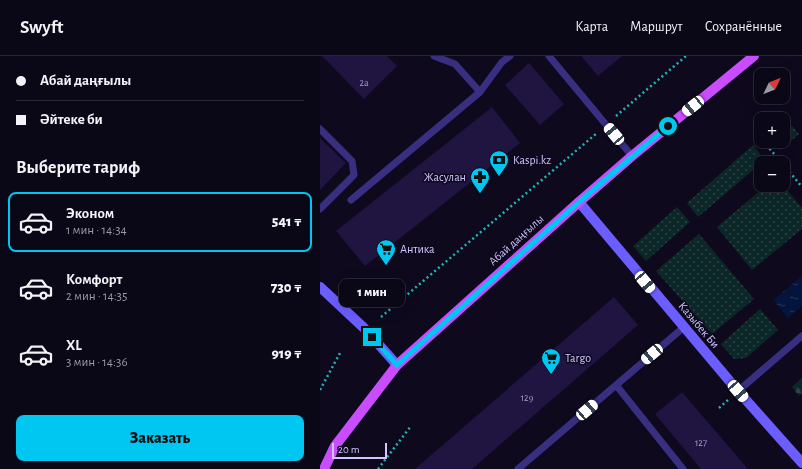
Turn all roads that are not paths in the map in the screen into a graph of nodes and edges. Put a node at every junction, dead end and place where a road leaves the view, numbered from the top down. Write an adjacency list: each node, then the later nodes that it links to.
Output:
1 (434, 56): 5 (lane)
2 (510, 56): 5 (lane)
3 (549, 56): 7 (lane)
4 (754, 56): 7 (main road, Абай даңғылы)
5 (480, 92): 8 (lane)
6 (320, 129): 10 (lane)
7 (632, 156): 9 (main road, Абай даңғылы)
8 (350, 200)
9 (579, 202): 12 (street, Казыбек Би); 14 (main road, Абай даңғылы)
10 (320, 209)
11 (320, 287): 14 (street)
12 (684, 327): 15 (lane); 16 (street, Казыбек Би)
13 (802, 336): 16 (lane)
14 (397, 365): 18 (main road, Абай даңғылы)
15 (616, 385): 19 (lane); 20 (lane)
16 (738, 391): 17 (street, Казыбек Би)
17 (802, 463)
18 (324, 469)
19 (518, 469)
20 (683, 469)

